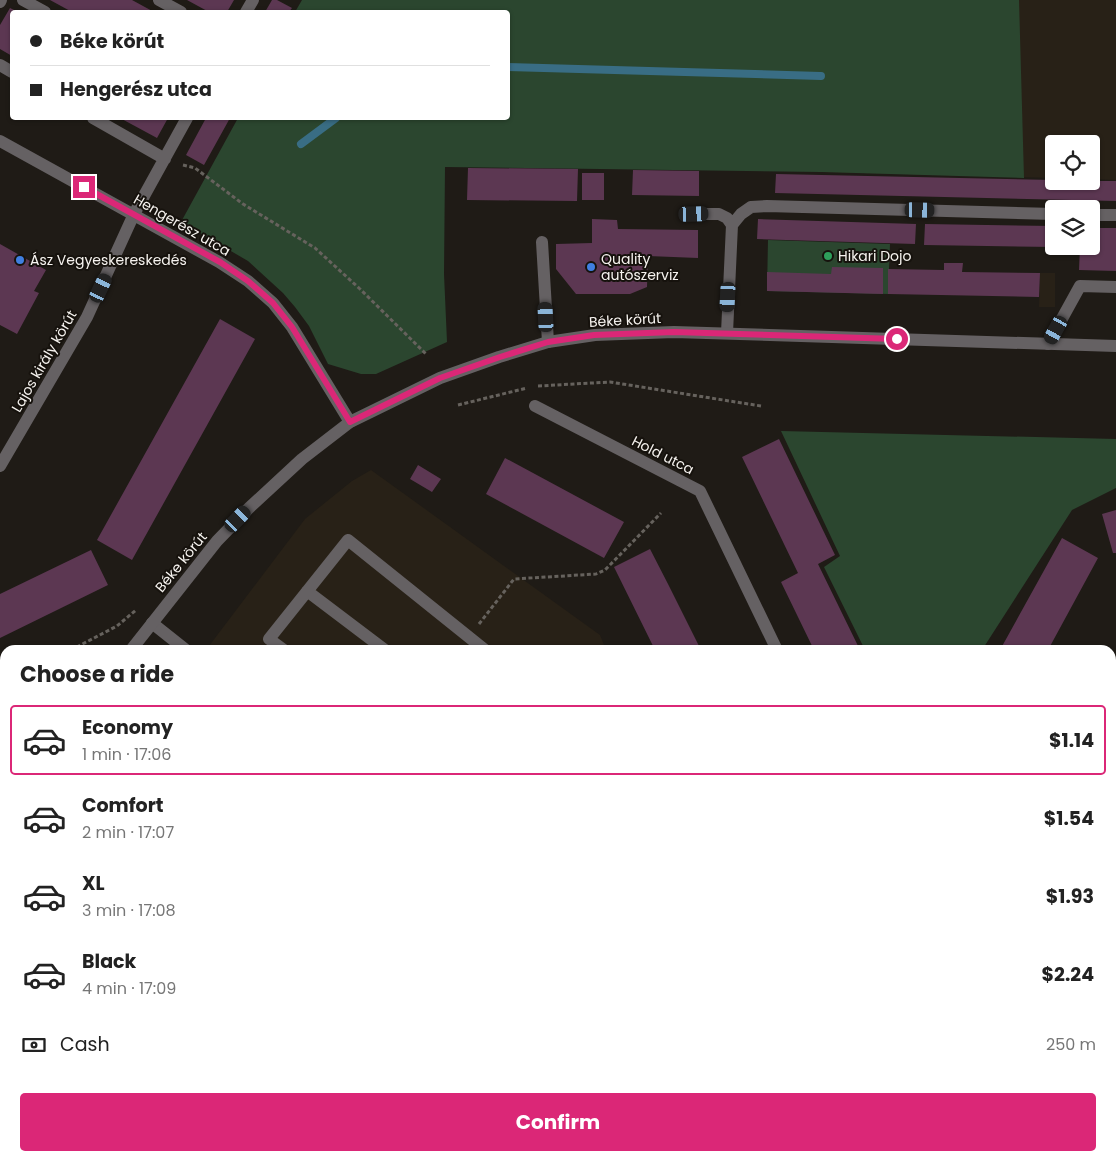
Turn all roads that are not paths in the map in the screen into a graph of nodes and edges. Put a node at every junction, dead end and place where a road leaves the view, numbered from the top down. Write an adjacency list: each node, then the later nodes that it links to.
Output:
1 (23, 0): 3 (street)
2 (159, 0): 4 (street)
3 (41, 10)
4 (177, 10)
5 (97, 120): 8 (street)
6 (186, 120): 8 (street, Lajos király körút)
7 (0, 141): 9 (street, Hengerész utca)
8 (165, 159): 9 (street, Lajos király körút)
9 (134, 214): 22 (street, Hengerész utca); 23 (street, Lajos király körút)
10 (694, 214): 14 (street)
11 (1045, 214): 14 (street)
12 (1100, 215): 13 (street)
13 (1116, 215)
14 (732, 225): 17 (street)
15 (542, 242): 18 (street)
16 (1116, 287): 19 (street)
17 (726, 333): 18 (street, Béke körút); 19 (street, Béke körút)
18 (548, 342): 22 (street, Béke körút)
19 (1048, 344): 20 (street, Béke körút)
20 (1116, 346)
21 (535, 406): 31 (street, Hold utca)
22 (350, 422): 25 (street, Béke körút)
23 (0, 466)
24 (307, 591): 28 (street); 29 (street); 30 (street)
25 (152, 623): 26 (street, Béke körút); 27 (street)
26 (135, 645)
27 (180, 645)
28 (277, 645)
29 (378, 645)
30 (478, 645)
31 (775, 645)

